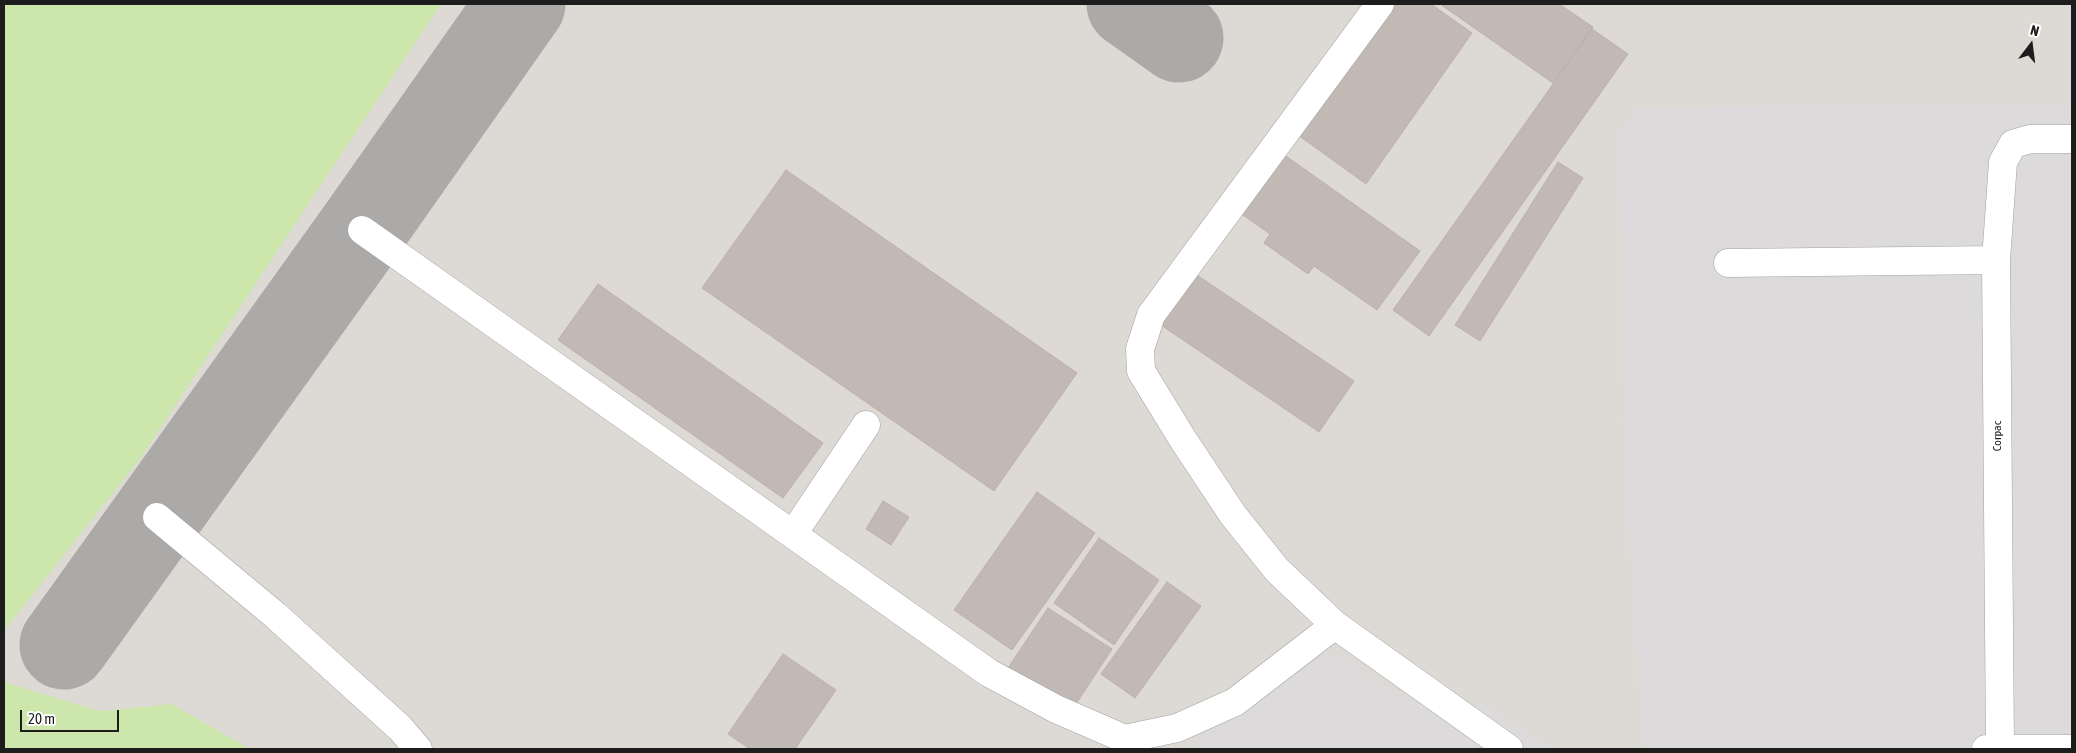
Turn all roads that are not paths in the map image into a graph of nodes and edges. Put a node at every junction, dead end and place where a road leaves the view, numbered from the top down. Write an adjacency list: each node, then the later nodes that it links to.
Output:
1 (1380, 4): 9 (street)
2 (2072, 140): 4 (street, Corpac)
3 (362, 230): 8 (street)
4 (1996, 260): 5 (street); 13 (street, Corpac)
5 (1728, 263)
6 (866, 425): 8 (street)
7 (157, 517): 10 (street)
8 (793, 534): 9 (street)
9 (1335, 625): 11 (street)
10 (418, 749)
11 (1509, 749)
12 (1986, 749): 13 (street)
13 (2000, 749): 14 (street)
14 (2072, 749)

